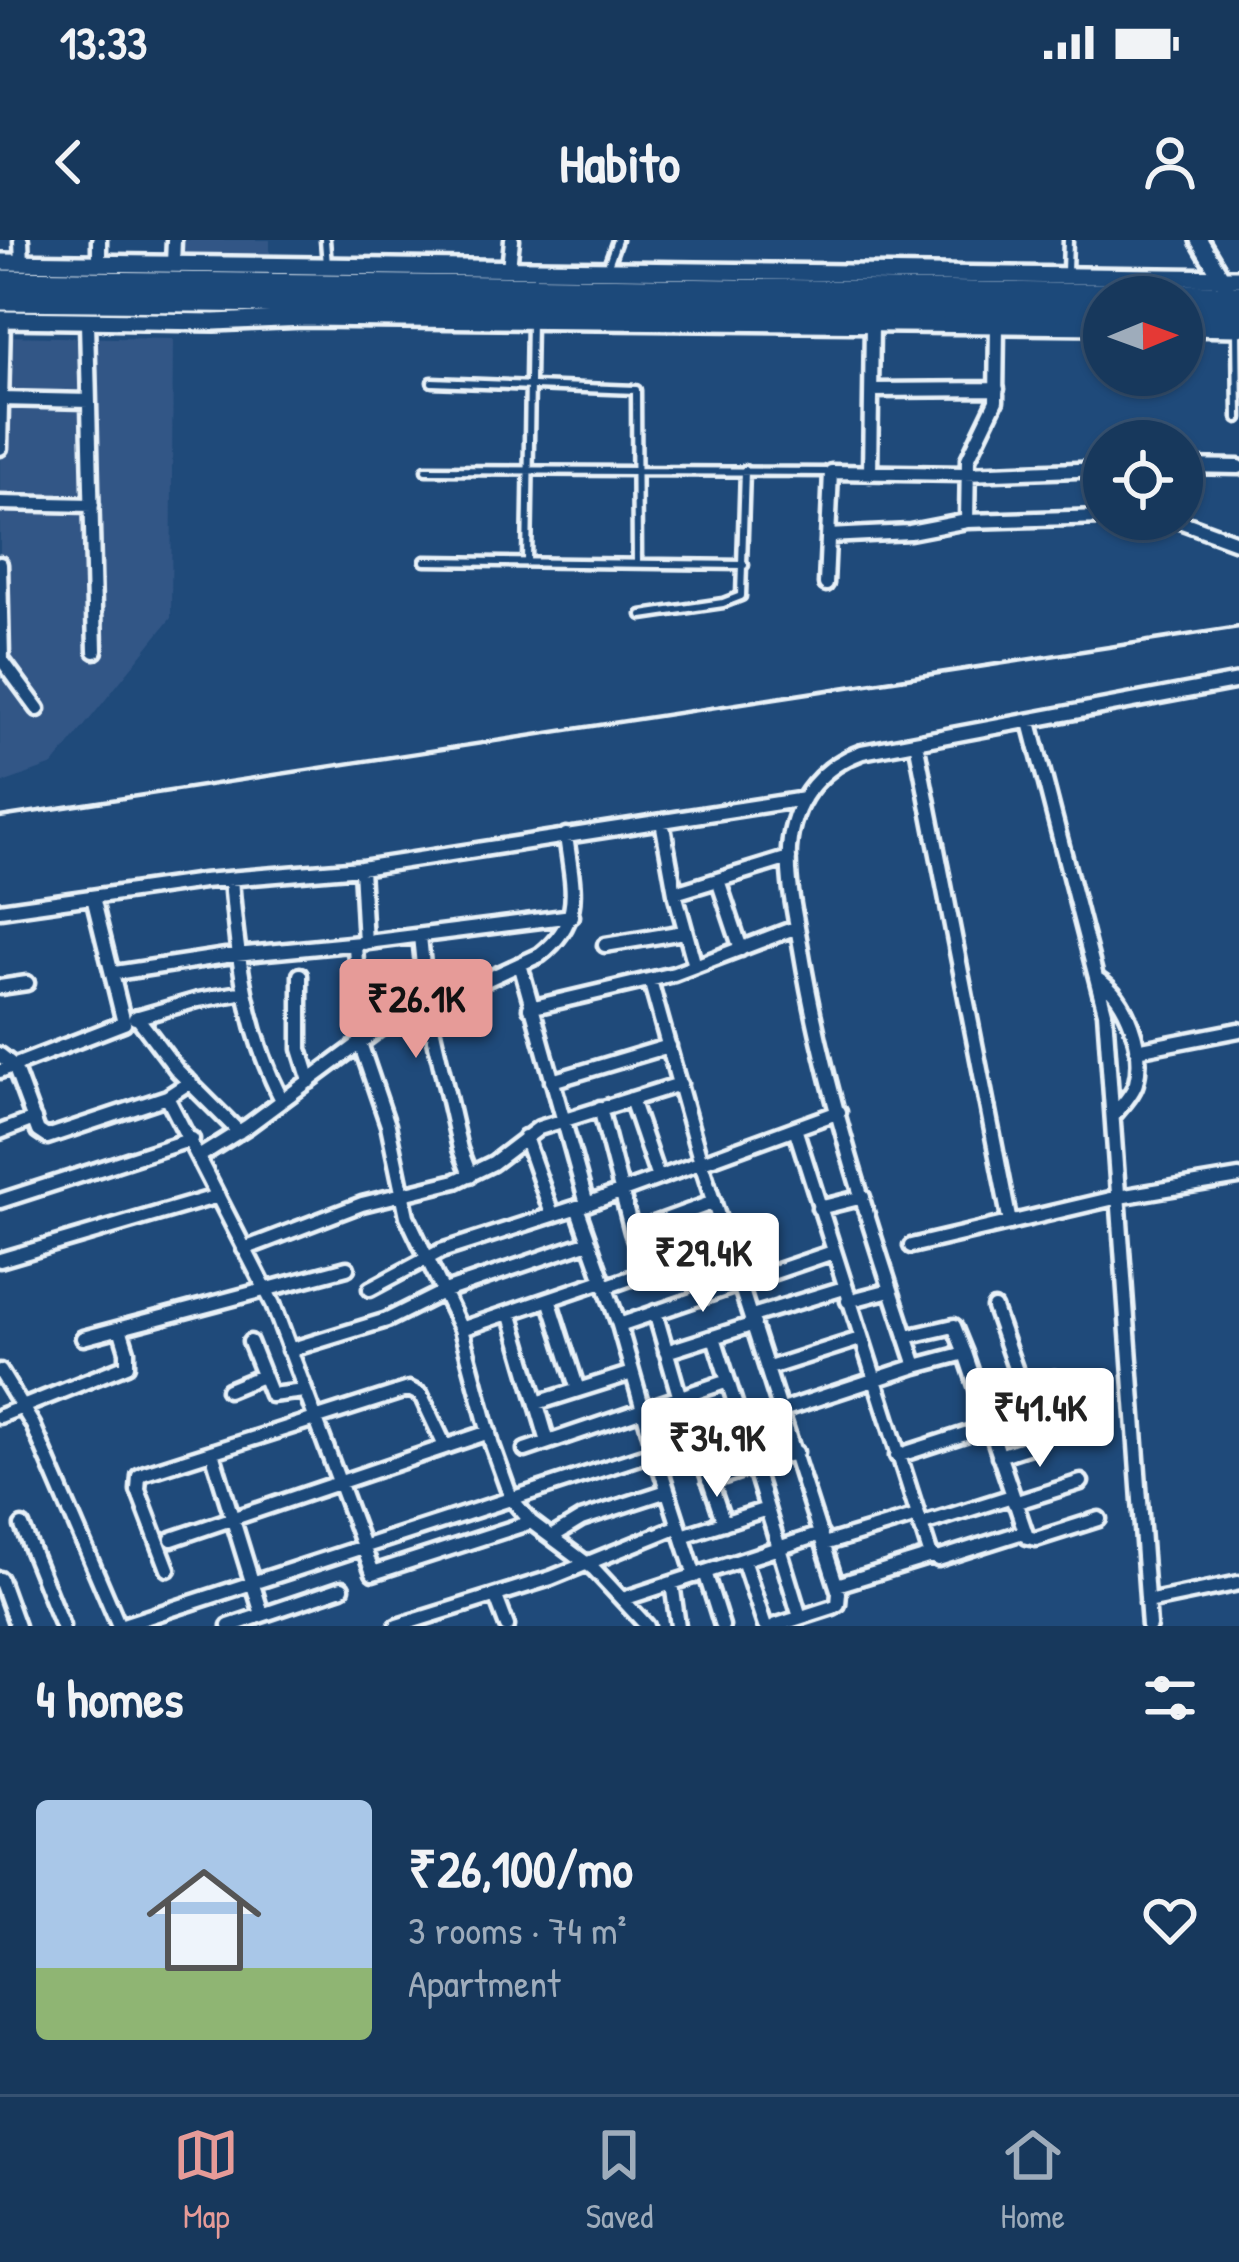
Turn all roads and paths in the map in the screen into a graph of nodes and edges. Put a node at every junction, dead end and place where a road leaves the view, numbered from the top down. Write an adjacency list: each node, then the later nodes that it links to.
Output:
1 (22, 240): 10 (street)
2 (99, 240): 11 (street)
3 (174, 240): 12 (street)
4 (325, 240): 13 (lane)
5 (512, 240): 14 (street)
6 (616, 240): 15 (lane)
7 (1068, 240): 16 (lane)
8 (1199, 240): 18 (street)
9 (0, 262): 10 (street)
10 (22, 263): 11 (street)
11 (100, 263): 12 (street)
12 (173, 264): 13 (street)
13 (326, 265): 14 (street)
14 (509, 268): 15 (street)
15 (606, 269): 16 (street)
16 (1067, 276): 18 (street)
17 (0, 281): 18 (highway)
18 (1235, 303): 19 (highway); 22 (street); 34 (lane)
19 (1203, 307)
20 (1083, 310): 21 (highway)
21 (1, 312): 24 (street); 32 (street)
22 (1203, 317)
23 (531, 320): 24 (street); 25 (street); 29 (lane)
24 (87, 322): 33 (street)
25 (872, 323): 26 (street); 31 (street)
26 (997, 325): 27 (street); 30 (street)
27 (1083, 326)
28 (432, 382): 29 (lane)
29 (530, 384): 39 (lane); 40 (lane)
30 (998, 389): 31 (street); 45 (street)
31 (871, 390): 44 (street)
32 (0, 399): 33 (street); 35 (street)
33 (89, 401): 47 (street)
34 (1238, 418)
35 (0, 448)
36 (1203, 466): 37 (street)
37 (1239, 466)
38 (426, 470): 39 (lane)
39 (528, 470): 40 (lane); 54 (lane)
40 (638, 470): 41 (lane); 55 (lane)
41 (745, 470): 43 (lane); 57 (lane)
42 (1083, 470): 45 (street)
43 (831, 472): 44 (street); 51 (street)
44 (870, 474): 45 (street)
45 (965, 474): 49 (street)
46 (0, 503): 47 (street)
47 (92, 505): 60 (street)
48 (1083, 517): 49 (street)
49 (968, 520): 51 (street)
50 (1203, 530): 52 (street)
51 (828, 536): 58 (street)
52 (1239, 544)
53 (425, 561): 54 (lane)
54 (526, 562): 55 (lane)
55 (637, 563): 57 (lane)
56 (0, 564): 61 (street)
57 (744, 565): 59 (lane)
58 (826, 584)
59 (642, 615)
60 (95, 651)
61 (3, 669): 63 (street)
62 (1239, 681): 64 (street)
63 (38, 709)
64 (1030, 722): 65 (street); 89 (street)
65 (916, 742): 66 (street); 135 (street)
66 (804, 799): 67 (street); 69 (street)
67 (662, 821): 68 (street); 73 (street)
68 (566, 835): 70 (street); 76 (street)
69 (788, 858): 72 (street); 77 (street)
70 (361, 868): 71 (street); 80 (street)
71 (231, 879): 74 (street); 83 (street)
72 (718, 880): 73 (street); 82 (street)
73 (675, 893): 78 (street)
74 (93, 897): 75 (street); 86 (street)
75 (0, 910)
76 (572, 916): 79 (street); 84 (street)
77 (797, 927): 82 (street); 110 (street)
78 (684, 932): 81 (street); 85 (street)
79 (420, 936): 80 (street); 93 (street)
80 (360, 943): 83 (street); 97 (street)
81 (604, 945)
82 (741, 949): 85 (street)
83 (238, 954): 86 (street); 92 (street)
84 (520, 964): 93 (street); 94 (street)
85 (695, 966): 88 (street)
86 (115, 974): 95 (street)
87 (300, 975): 102 (street)
88 (650, 980): 94 (street); 98 (street)
89 (1099, 980): 99 (street); 111 (street)
90 (27, 983): 91 (street)
91 (0, 987)
92 (245, 992): 95 (street); 108 (street)
93 (427, 1005): 97 (street); 121 (street)
94 (530, 1008): 103 (street)
95 (131, 1020): 101 (street); 104 (street)
96 (1239, 1030): 99 (street)
97 (360, 1043): 102 (street); 125 (street)
98 (669, 1046): 103 (street); 105 (street)
99 (1137, 1050): 111 (street)
100 (0, 1055): 101 (street)
101 (7, 1068): 112 (street)
102 (310, 1081): 108 (street)
103 (552, 1081): 113 (street)
104 (190, 1082): 106 (street); 116 (street)
105 (680, 1084): 107 (street); 120 (street)
106 (167, 1097): 112 (street); 118 (street)
107 (632, 1099): 109 (street); 123 (street)
108 (282, 1100): 116 (street)
109 (600, 1108): 113 (street); 124 (street)
110 (839, 1112): 114 (street); 127 (street)
111 (1113, 1117): 128 (street)
112 (34, 1119): 115 (street)
113 (563, 1119): 117 (street); 131 (street)
114 (795, 1128): 120 (street); 132 (street)
115 (0, 1132)
116 (239, 1132): 119 (street)
117 (525, 1138): 121 (street); 133 (street)
118 (191, 1139): 119 (street); 129 (street)
119 (200, 1156): 126 (street)
120 (701, 1162): 123 (street); 130 (street)
121 (470, 1175): 125 (street)
122 (1239, 1177): 128 (street)
123 (658, 1178): 124 (street)
124 (622, 1191): 131 (street); 136 (street)
125 (403, 1194): 139 (street); 141 (street)
126 (218, 1196): 139 (street); 143 (street)
127 (863, 1197): 132 (street); 150 (street)
128 (1119, 1197): 135 (street); 236 (street)
129 (0, 1201)
130 (714, 1202): 134 (street); 147 (street)
131 (582, 1205): 133 (street); 137 (street)
132 (819, 1208): 140 (street)
133 (552, 1214): 141 (street)
134 (674, 1216): 136 (street); 142 (street)
135 (1010, 1222): 138 (street)
136 (632, 1232): 145 (street)
137 (589, 1241): 146 (street); 151 (street)
138 (911, 1246)
139 (244, 1249): 148 (street)
140 (833, 1252): 147 (street); 152 (street)
141 (426, 1258): 149 (street); 151 (street)
142 (687, 1258): 145 (street); 153 (street)
143 (0, 1260)
144 (347, 1268): 148 (street)
145 (647, 1273): 146 (street)
146 (603, 1284): 154 (street); 159 (street)
147 (741, 1284): 153 (street); 158 (street)
148 (265, 1288): 160 (street); 167 (street)
149 (370, 1289)
150 (890, 1290): 152 (street); 163 (street)
151 (445, 1292): 161 (street); 167 (street)
152 (846, 1294): 158 (street); 165 (street)
153 (700, 1298): 157 (street)
154 (549, 1299): 156 (street); 180 (street)
155 (994, 1308): 178 (street)
156 (510, 1312): 161 (street); 184 (street)
157 (655, 1312): 159 (street); 168 (street)
158 (753, 1320): 162 (street); 171 (street)
159 (619, 1324): 172 (street)
160 (120, 1328): 164 (street); 185 (street)
161 (461, 1329): 192 (street)
162 (714, 1336): 168 (street); 177 (street)
163 (906, 1336): 169 (street); 170 (street)
164 (83, 1338)
165 (860, 1339): 171 (street); 176 (street)
166 (250, 1342): 173 (street)
167 (290, 1350): 181 (street)
168 (667, 1352): 182 (street)
169 (965, 1353): 170 (street); 183 (street)
170 (916, 1366): 176 (street)
171 (769, 1368): 187 (street)
172 (632, 1373): 180 (street); 186 (street)
173 (262, 1376): 179 (street); 181 (street)
174 (1054, 1378): 178 (street)
175 (2, 1379): 185 (street)
176 (872, 1380): 187 (street); 200 (street)
177 (728, 1381): 182 (street); 190 (street)
178 (1021, 1388): 183 (street); 201 (street)
179 (228, 1390)
180 (578, 1390): 184 (street)
181 (304, 1391): 189 (street)
182 (679, 1395): 186 (street)
183 (981, 1400): 191 (street)
184 (537, 1403): 194 (street)
185 (22, 1407): 188 (street); 241 (street)
186 (642, 1408): 194 (street); 198 (street)
187 (782, 1408): 190 (street); 199 (street)
188 (0, 1416)
189 (315, 1420): 195 (street); 197 (street); 203 (street)
190 (741, 1422): 193 (street)
191 (990, 1426): 200 (street); 201 (street)
192 (488, 1432): 195 (street); 207 (street)
193 (695, 1438): 198 (street); 204 (street)
194 (548, 1442): 196 (street)
195 (446, 1446): 203 (street)
196 (525, 1450)
197 (212, 1452): 210 (street); 226 (street)
198 (655, 1452): 206 (street); 207 (street)
199 (796, 1452): 202 (street); 220 (street)
200 (898, 1456): 212 (street)
201 (999, 1456): 208 (street)
202 (754, 1466): 204 (street); 209 (street)
203 (337, 1480): 210 (street); 221 (street)
204 (710, 1481): 214 (street)
205 (1081, 1482): 208 (street)
206 (668, 1491): 216 (street); 218 (street)
207 (511, 1498): 213 (street); 221 (street)
208 (1013, 1499): 212 (street); 217 (street)
209 (767, 1509): 214 (street); 222 (street)
210 (231, 1518): 219 (street); 228 (street)
211 (1099, 1519): 217 (street)
212 (919, 1521): 220 (street); 223 (street)
213 (531, 1522): 218 (street); 221 (street)
214 (724, 1523): 216 (street)
215 (22, 1526): 240 (street)
216 (680, 1531): 225 (street); 227 (street)
217 (1023, 1532): 223 (street)
218 (553, 1536): 225 (street)
219 (172, 1539)
220 (823, 1539): 222 (street); 232 (street)
221 (363, 1546): 228 (street)
222 (778, 1548): 224 (street); 238 (street)
223 (931, 1556): 232 (street)
224 (742, 1560): 227 (street); 248 (street)
225 (589, 1564): 234 (street); 235 (street)
226 (168, 1569)
227 (700, 1574): 229 (street); 247 (street)
228 (251, 1583): 237 (street); 241 (street)
229 (672, 1583): 235 (street); 246 (street)
230 (1239, 1583): 236 (street)
231 (1, 1584): 239 (street)
232 (837, 1585): 238 (street)
233 (342, 1588): 237 (street)
234 (496, 1597): 243 (street); 244 (street)
235 (623, 1599): 245 (street)
236 (1147, 1602): 249 (street)
237 (262, 1614): 242 (street)
238 (800, 1617): 248 (street)
239 (17, 1626)
240 (62, 1626)
241 (120, 1626)
242 (229, 1626)
243 (397, 1626)
244 (507, 1626)
245 (647, 1626)
246 (678, 1626)
247 (722, 1626)
248 (769, 1626)
249 (1149, 1626)

